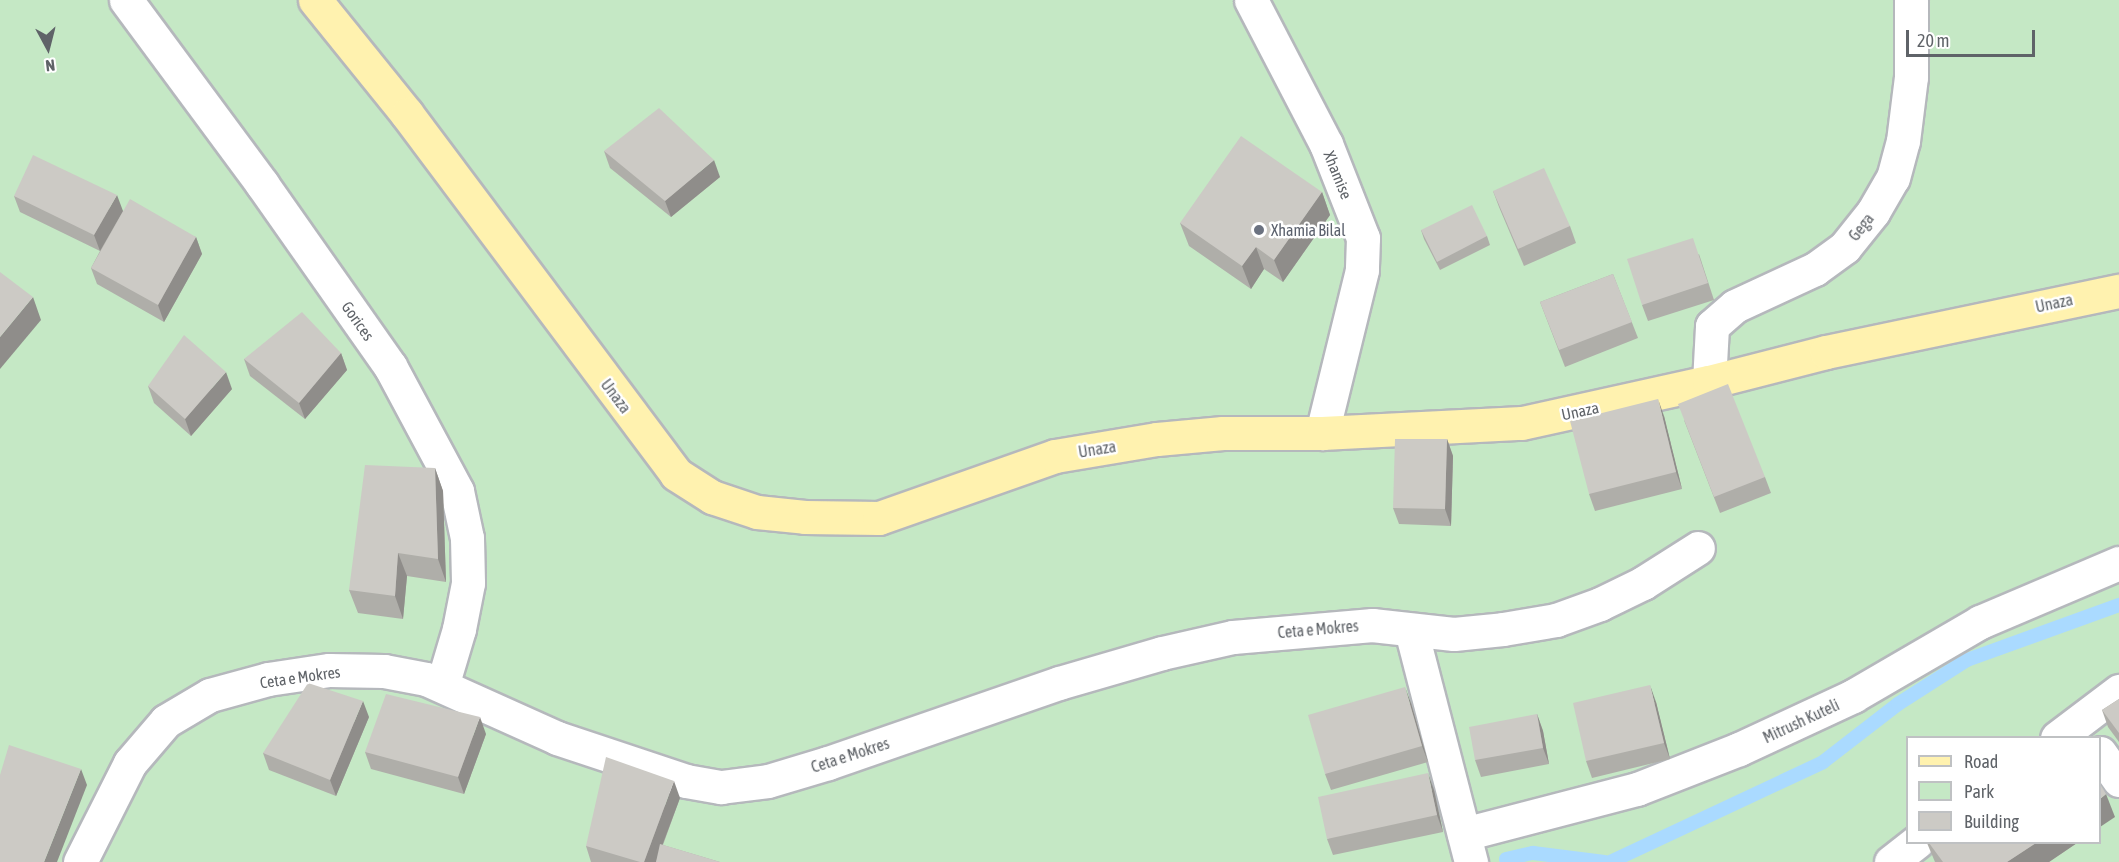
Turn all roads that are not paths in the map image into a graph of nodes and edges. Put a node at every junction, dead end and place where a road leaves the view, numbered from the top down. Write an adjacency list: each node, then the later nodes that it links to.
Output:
1 (126, 0): 11 (street, Gorices)
2 (315, 0): 7 (main road, Unaza)
3 (1251, 0): 7 (street, Xhamise)
4 (1911, 0): 6 (street, Gega)
5 (2119, 291): 6 (main road, Unaza)
6 (1708, 382): 7 (main road, Unaza)
7 (1322, 434)
8 (1698, 548): 10 (street, Ceta e Mokres)
9 (2119, 563): 17 (street, Mitrush Kuteli)
10 (1411, 630): 11 (street, Ceta e Mokres); 17 (street)
11 (442, 686): 18 (street, Ceta e Mokres)
12 (2119, 691): 13 (street)
13 (2074, 732)
14 (2101, 754): 15 (street)
15 (2119, 780)
16 (1916, 844): 19 (street)
17 (1468, 848)
18 (80, 862)
19 (1891, 862)

